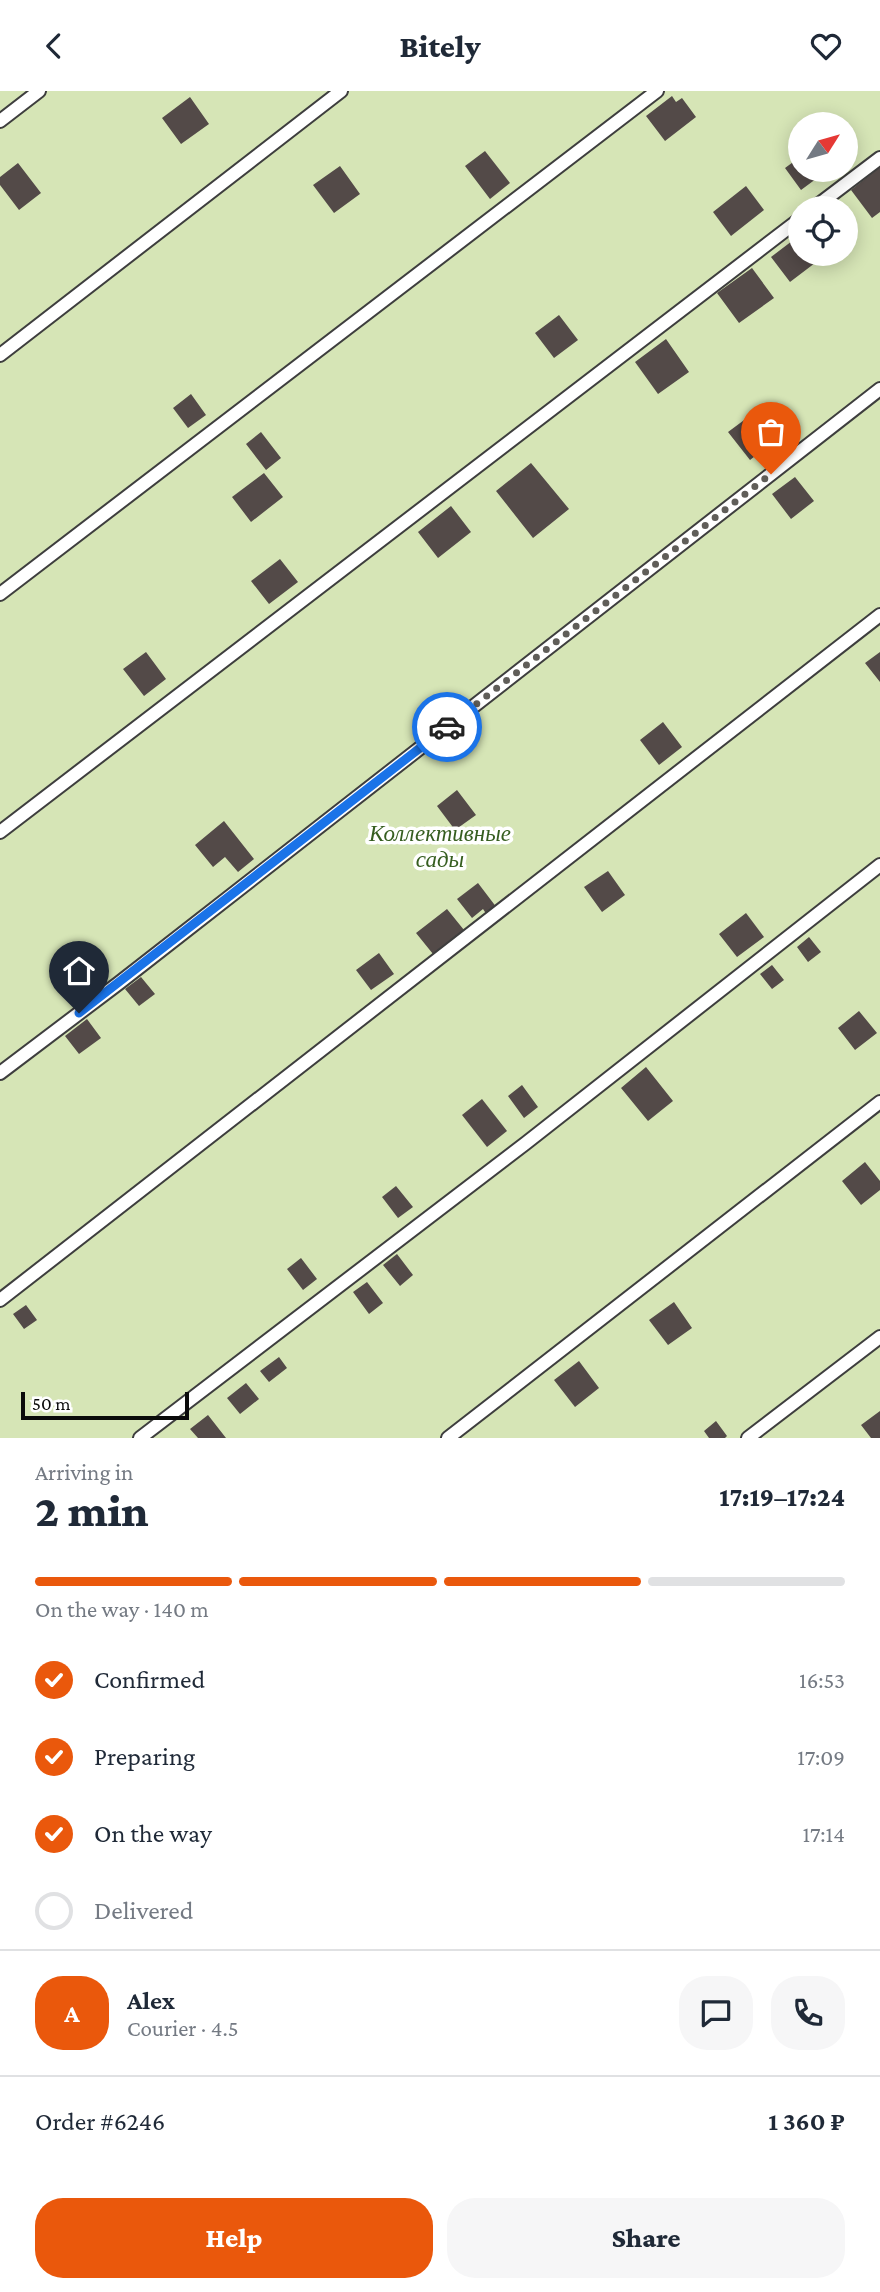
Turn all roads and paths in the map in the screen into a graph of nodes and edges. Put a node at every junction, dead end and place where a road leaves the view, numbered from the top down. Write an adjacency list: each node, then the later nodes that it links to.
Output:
1 (39, 91): 4 (lane)
2 (341, 91): 8 (lane)
3 (657, 91): 10 (lane)
4 (0, 121)
5 (880, 157): 6 (lane)
6 (830, 196)
7 (788, 228): 12 (lane)
8 (0, 355)
9 (880, 389): 14 (lane)
10 (0, 594)
11 (880, 615): 16 (lane)
12 (0, 832)
13 (880, 865): 18 (lane)
14 (0, 1073)
15 (880, 1102): 19 (lane)
16 (0, 1300)
17 (880, 1337): 20 (lane)
18 (140, 1438)
19 (448, 1438)
20 (748, 1438)

